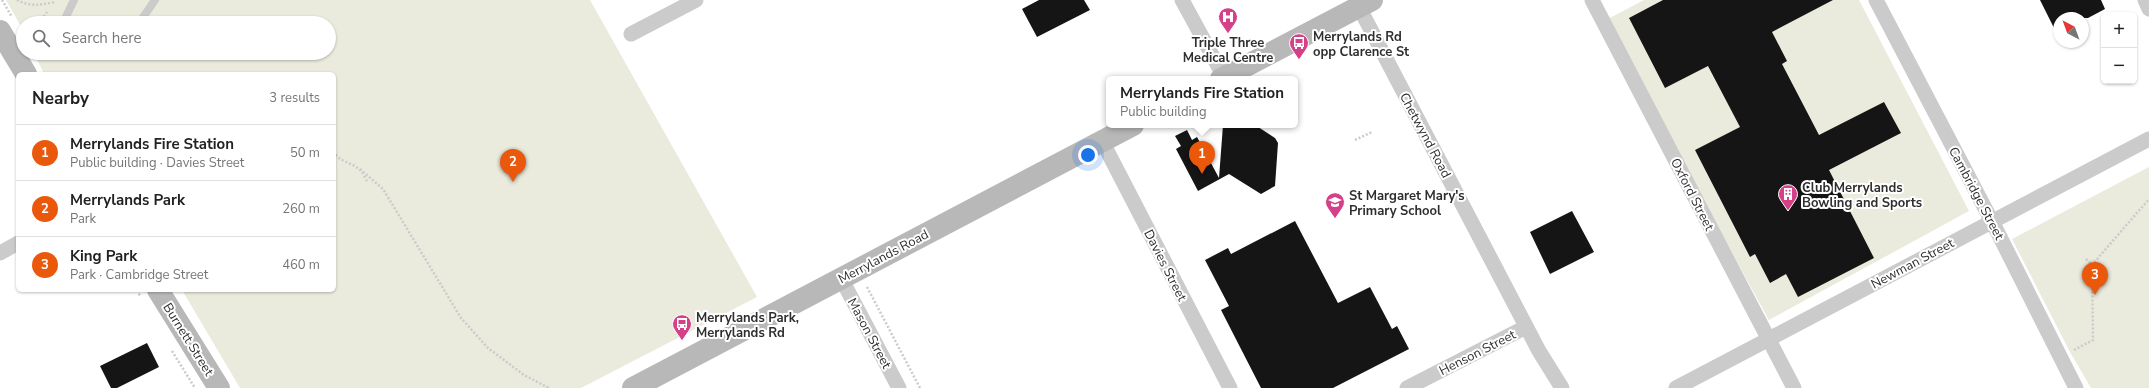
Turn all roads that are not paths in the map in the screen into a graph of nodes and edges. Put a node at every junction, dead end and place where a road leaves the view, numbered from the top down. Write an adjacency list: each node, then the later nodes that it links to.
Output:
1 (74, 0): 10 (lane)
2 (155, 0): 11 (lane)
3 (696, 0): 13 (street)
4 (1182, 0): 17 (street)
5 (1592, 0): 28 (street, Oxford Street)
6 (1876, 0): 22 (street, Cambridge Street)
7 (2145, 0): 9 (street)
8 (1366, 3): 18 (main road); 27 (street, Chetwynd Road)
9 (2149, 8)
10 (66, 16)
11 (144, 16)
12 (0, 31): 14 (main road)
13 (631, 34)
14 (16, 50)
15 (21, 60): 16 (main road)
16 (25, 72)
17 (1221, 76)
18 (1226, 76)
19 (1127, 128): 21 (main road, Merrylands Road)
20 (2149, 139): 22 (street, Newman Street)
21 (1102, 141): 25 (main road, Merrylands Road); 32 (street, Davies Street)
22 (1992, 221): 28 (street, Newman Street); 37 (street, Cambridge Street)
23 (16, 244): 24 (street)
24 (0, 253)
25 (841, 278): 30 (main road, Merrylands Road); 31 (street, Mason Street)
26 (159, 292): 29 (main road, Burnett Street)
27 (1526, 326): 33 (street, Henson Street); 34 (street, Chetwynd Road)
28 (1769, 339): 35 (street, Newman Street); 36 (street, Oxford Street)
29 (219, 388)
30 (633, 388)
31 (899, 388)
32 (1230, 388)
33 (1407, 388)
34 (1562, 388)
35 (1676, 388)
36 (1794, 388)
37 (2076, 388)

